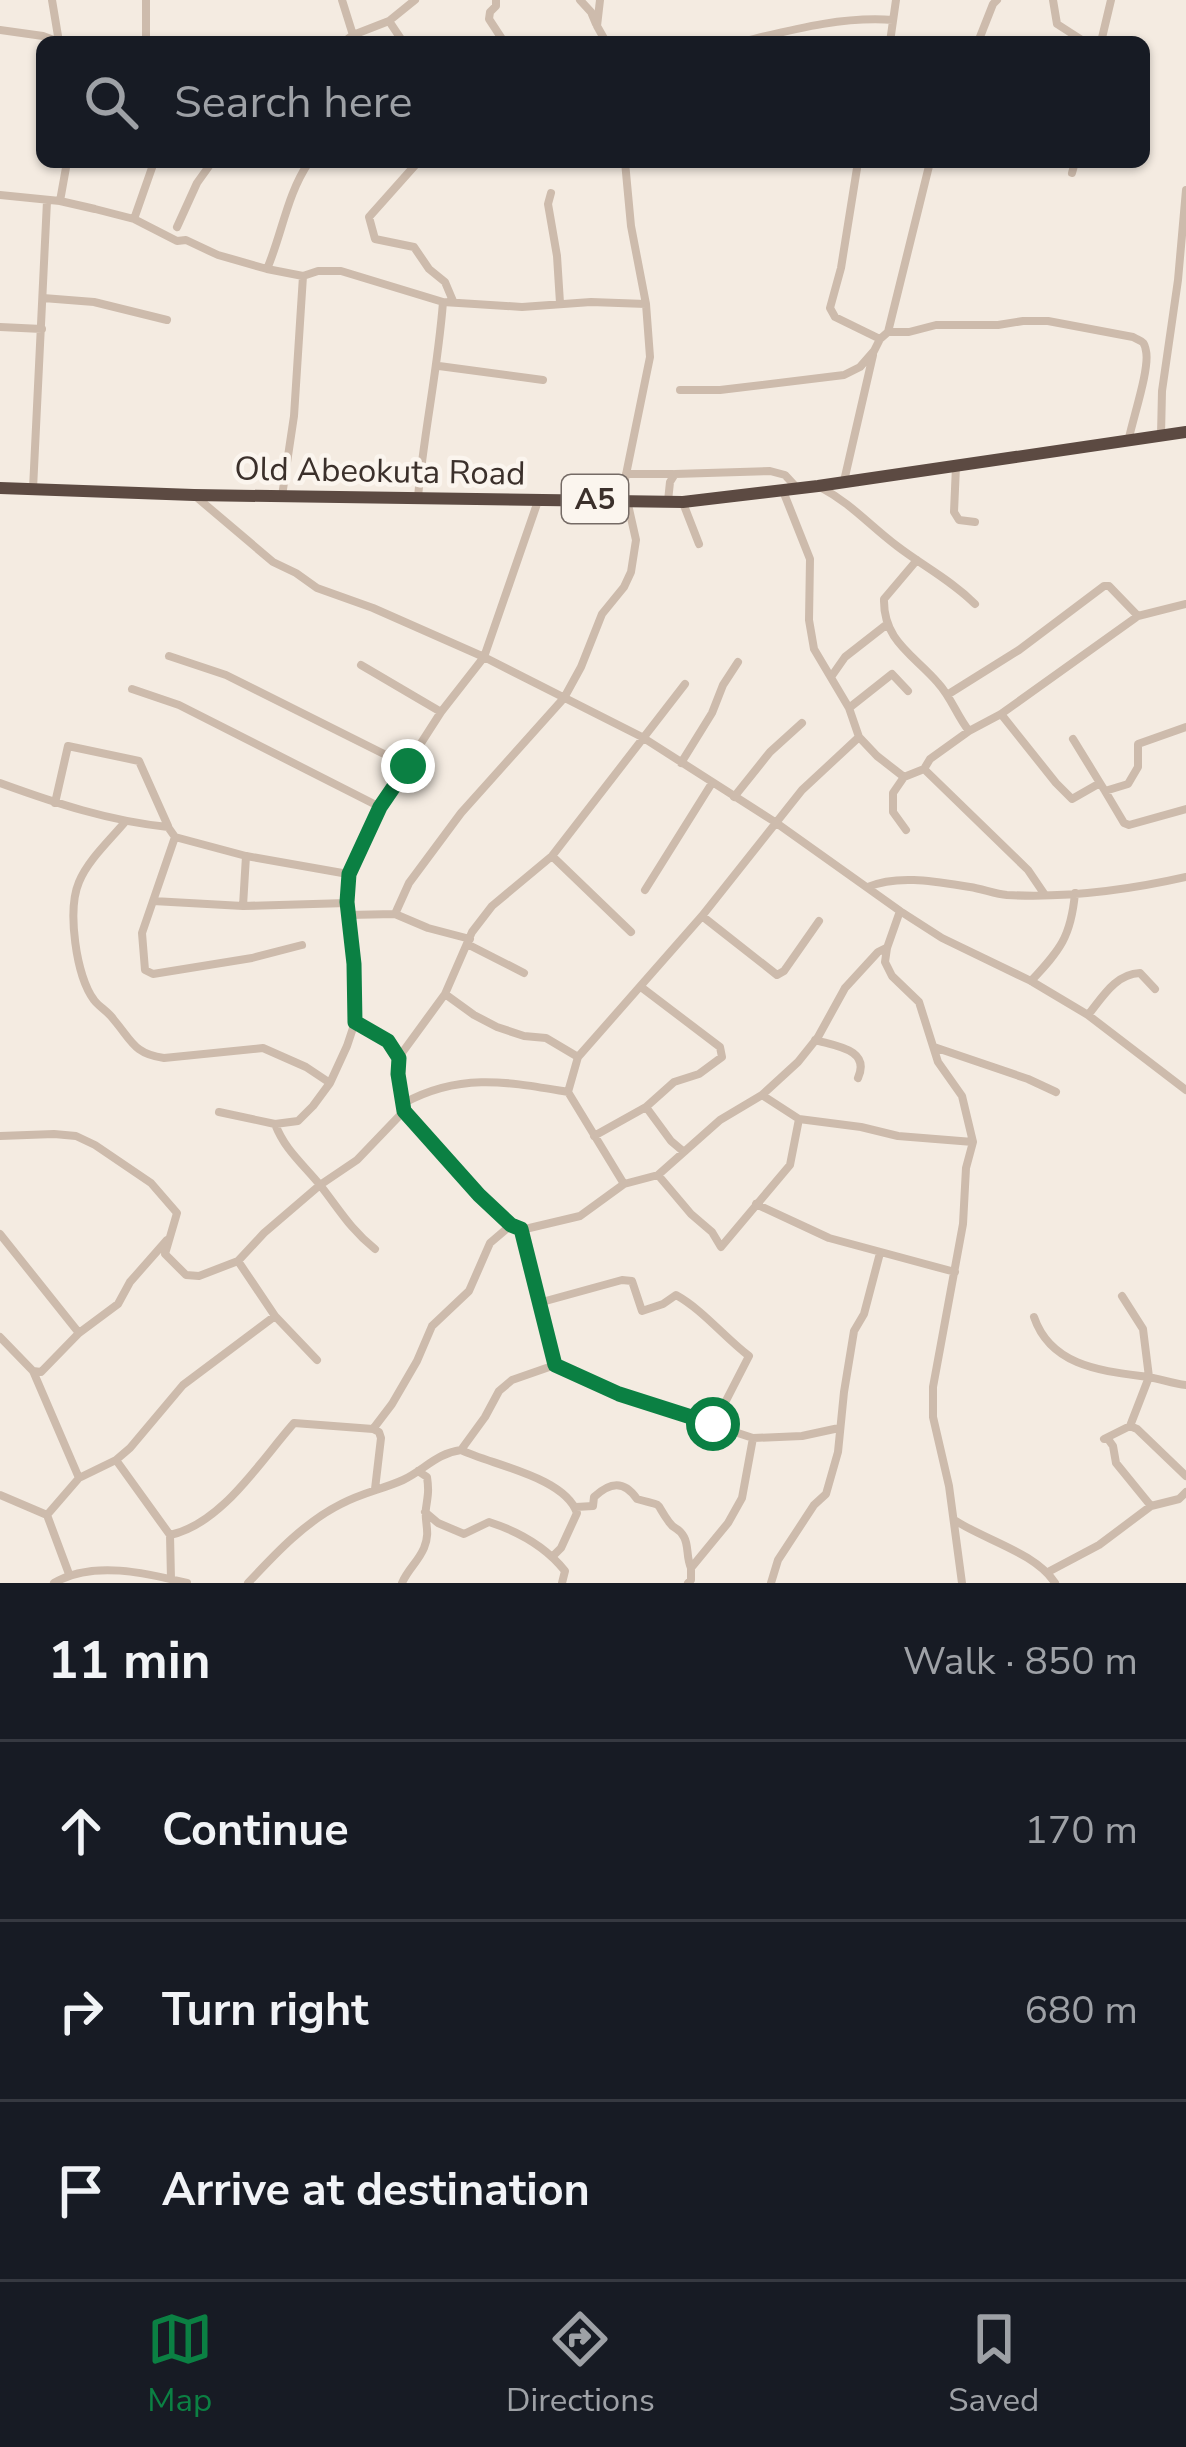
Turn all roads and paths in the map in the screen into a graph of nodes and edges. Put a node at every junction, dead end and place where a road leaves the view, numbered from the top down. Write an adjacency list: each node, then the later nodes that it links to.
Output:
1 (52, 0): 18 (street)
2 (146, 0): 19 (street)
3 (343, 0): 16 (street)
4 (415, 0): 13 (street)
5 (496, 0): 22 (street)
6 (580, 0): 14 (street)
7 (601, 0): 14 (street)
8 (896, 0): 12 (street)
9 (1053, 0): 27 (street)
10 (1112, 0): 28 (street)
11 (991, 1): 26 (street)
12 (893, 20): 24 (street); 25 (street)
13 (389, 21): 16 (street); 21 (street)
14 (597, 26): 23 (street)
15 (0, 29): 17 (street)
16 (353, 34): 20 (street)
17 (43, 36)
18 (58, 36)
19 (146, 36)
20 (351, 36)
21 (399, 36)
22 (500, 36)
23 (603, 36)
24 (768, 36)
25 (891, 36)
26 (980, 36)
27 (1076, 36)
28 (1103, 36)
29 (66, 168): 42 (street)
30 (152, 168): 44 (street)
31 (208, 168): 45 (street)
32 (306, 168): 48 (street)
33 (413, 168): 52 (street)
34 (626, 168): 54 (street)
35 (857, 168): 58 (street)
36 (928, 168): 58 (street)
37 (1073, 168): 38 (street)
38 (1072, 173)
39 (1186, 190): 50 (street)
40 (551, 193): 53 (street)
41 (0, 196): 43 (street)
42 (60, 201): 43 (street); 44 (street)
43 (47, 202): 51 (street)
44 (134, 219): 46 (street)
45 (177, 227): 46 (street); 47 (street)
46 (160, 231): 47 (street)
47 (186, 240): 48 (street)
48 (267, 269): 49 (street)
49 (303, 276): 52 (street); 75 (street)
50 (1182, 277): 64 (street)
51 (43, 298): 55 (street); 57 (street)
52 (448, 302): 53 (street); 60 (street)
53 (560, 303): 54 (street)
54 (646, 304): 67 (street)
55 (167, 320)
56 (0, 327): 57 (street)
57 (42, 329): 72 (street)
58 (884, 336): 59 (street); 65 (street)
59 (874, 351): 62 (street); 69 (street)
60 (439, 366): 61 (street); 76 (street)
61 (543, 380)
62 (680, 391)
63 (1186, 431): 64 (highway, Old Abeokuta Road / A5)
64 (1160, 435): 65 (highway, Old Abeokuta Road / A5)
65 (1130, 438): 66 (highway, Old Abeokuta Road / A5)
66 (956, 465): 69 (highway, Old Abeokuta Road / A5); 80 (street)
67 (626, 474): 68 (street); 78 (street)
68 (674, 474): 73 (street); 79 (street)
69 (843, 482): 70 (highway, Old Abeokuta Road / A5)
70 (818, 486): 73 (highway, Old Abeokuta Road / A5); 82 (street)
71 (0, 488): 72 (highway, Old Abeokuta Road / A5)
72 (33, 490): 74 (highway, Old Abeokuta Road / A5)
73 (790, 490): 79 (highway, Old Abeokuta Road / A5); 91 (street)
74 (194, 495): 75 (highway, Old Abeokuta Road / A5); 88 (street)
75 (282, 496): 76 (highway, Old Abeokuta Road / A5)
76 (418, 497): 77 (highway, Old Abeokuta Road / A5)
77 (539, 499): 78 (highway, Old Abeokuta Road / A5); 88 (street)
78 (624, 499): 79 (highway, Old Abeokuta Road / A5); 96 (street)
79 (675, 501): 81 (street)
80 (975, 522)
81 (700, 544)
82 (917, 560): 83 (street); 86 (street)
83 (975, 604)
84 (1186, 604): 85 (street)
85 (1138, 616): 95 (street); 99 (street)
86 (886, 625): 91 (street); 95 (street)
87 (170, 656): 107 (street)
88 (484, 657): 96 (street); 98 (street)
89 (738, 662): 106 (street)
90 (362, 665): 98 (street)
91 (831, 678): 97 (street)
92 (685, 684): 103 (street)
93 (132, 689): 115 (street)
94 (908, 691): 97 (street)
95 (947, 695): 102 (street)
96 (564, 698): 103 (street); 134 (street)
97 (849, 708): 104 (street)
98 (441, 712): 107 (street)
99 (1000, 714): 102 (street); 112 (street)
100 (802, 722): 113 (street)
101 (1186, 727): 112 (street)
102 (969, 731): 108 (street)
103 (642, 736): 106 (street); 123 (street)
104 (859, 737): 109 (street); 118 (street)
105 (1073, 739): 112 (street)
106 (681, 763): 111 (street)
107 (408, 766): 115 (street)
108 (924, 769): 109 (street); 129 (street)
109 (904, 777): 120 (street)
110 (0, 783): 114 (street)
111 (712, 783): 113 (street); 127 (street)
112 (1103, 787): 116 (street)
113 (734, 797): 118 (street)
114 (55, 803): 117 (street); 119 (street)
115 (380, 807): 124 (street)
116 (1186, 809)
117 (125, 822): 119 (street); 154 (street)
118 (775, 822): 126 (street); 136 (street)
119 (168, 827): 121 (street)
120 (906, 830)
121 (175, 837): 122 (street); 130 (street)
122 (246, 856): 124 (street); 132 (street)
123 (552, 856): 138 (street); 139 (street)
124 (349, 874): 131 (street)
125 (1186, 877): 128 (street)
126 (867, 888): 129 (street); 133 (street)
127 (645, 890)
128 (1075, 893): 129 (street); 143 (street)
129 (1045, 895)
130 (153, 902): 132 (street); 140 (street)
131 (347, 902): 132 (street); 135 (street)
132 (243, 906)
133 (900, 911): 141 (street); 143 (street)
134 (395, 914): 135 (street); 139 (street)
135 (348, 915): 148 (street)
136 (702, 916): 137 (street); 144 (street)
137 (819, 921)
138 (631, 932)
139 (469, 942): 142 (street); 146 (street)
140 (302, 945)
141 (887, 948): 149 (street); 150 (street)
142 (524, 973)
143 (1031, 981): 147 (street)
144 (641, 987): 151 (street); 160 (street)
145 (1155, 989): 147 (street)
146 (446, 994): 151 (street); 152 (street)
147 (1088, 1015): 155 (street)
148 (355, 1022): 152 (street); 154 (street)
149 (815, 1040): 153 (street); 158 (street)
150 (933, 1046): 157 (street); 166 (street)
151 (578, 1057): 156 (street)
152 (399, 1058): 159 (street)
153 (858, 1078)
154 (330, 1082): 163 (street)
155 (1186, 1090)
156 (568, 1092): 159 (street); 165 (street)
157 (1056, 1092)
158 (762, 1095): 162 (street); 167 (street)
159 (404, 1107): 170 (street); 172 (street)
160 (646, 1107): 165 (street); 167 (street)
161 (219, 1112): 163 (street)
162 (799, 1119): 166 (street); 171 (street)
163 (275, 1124): 170 (street)
164 (0, 1136): 175 (street)
165 (594, 1136): 169 (street)
166 (973, 1142): 179 (street)
167 (684, 1152): 168 (street)
168 (658, 1175): 169 (street); 171 (street)
169 (624, 1184): 173 (street)
170 (320, 1185): 176 (street); 178 (street)
171 (756, 1204): 177 (street)
172 (511, 1225): 173 (street); 193 (street)
173 (521, 1229): 181 (street)
174 (0, 1234): 184 (street)
175 (172, 1234): 178 (street); 184 (street)
176 (376, 1250)
177 (880, 1253): 179 (street); 194 (street)
178 (238, 1261): 182 (street)
179 (956, 1272): 208 (street)
180 (1122, 1296): 189 (street)
181 (542, 1302): 187 (street); 191 (street)
182 (274, 1316): 186 (street); 197 (street)
183 (1034, 1317): 189 (street)
184 (79, 1334): 188 (street)
185 (0, 1337): 188 (street)
186 (317, 1360)
187 (555, 1365): 191 (street); 196 (street)
188 (33, 1371): 200 (street)
189 (1149, 1377): 190 (street); 192 (street)
190 (1186, 1385)
191 (713, 1424): 195 (street)
192 (1130, 1426): 199 (street); 204 (street)
193 (373, 1429): 201 (street); 209 (street)
194 (839, 1429): 195 (street); 221 (street)
195 (753, 1438): 211 (street)
196 (461, 1450): 198 (street); 205 (street)
197 (116, 1460): 200 (street); 209 (street)
198 (418, 1471): 201 (street); 206 (street)
199 (1186, 1476)
200 (79, 1478): 207 (street)
201 (375, 1489): 218 (street)
202 (1186, 1492): 204 (street)
203 (0, 1495): 207 (street)
204 (1150, 1506): 212 (street)
205 (576, 1507): 210 (street); 211 (street)
206 (425, 1512): 210 (street); 219 (street)
207 (46, 1515): 213 (street)
208 (955, 1520): 212 (street); 222 (street)
209 (170, 1535): 214 (street)
210 (553, 1556): 220 (street)
211 (691, 1568): 215 (street)
212 (1048, 1572): 223 (street)
213 (69, 1574): 214 (street); 216 (street)
214 (171, 1579): 217 (street)
215 (694, 1582)
216 (55, 1583)
217 (188, 1583)
218 (248, 1583)
219 (402, 1583)
220 (562, 1583)
221 (771, 1583)
222 (962, 1583)
223 (1055, 1583)

